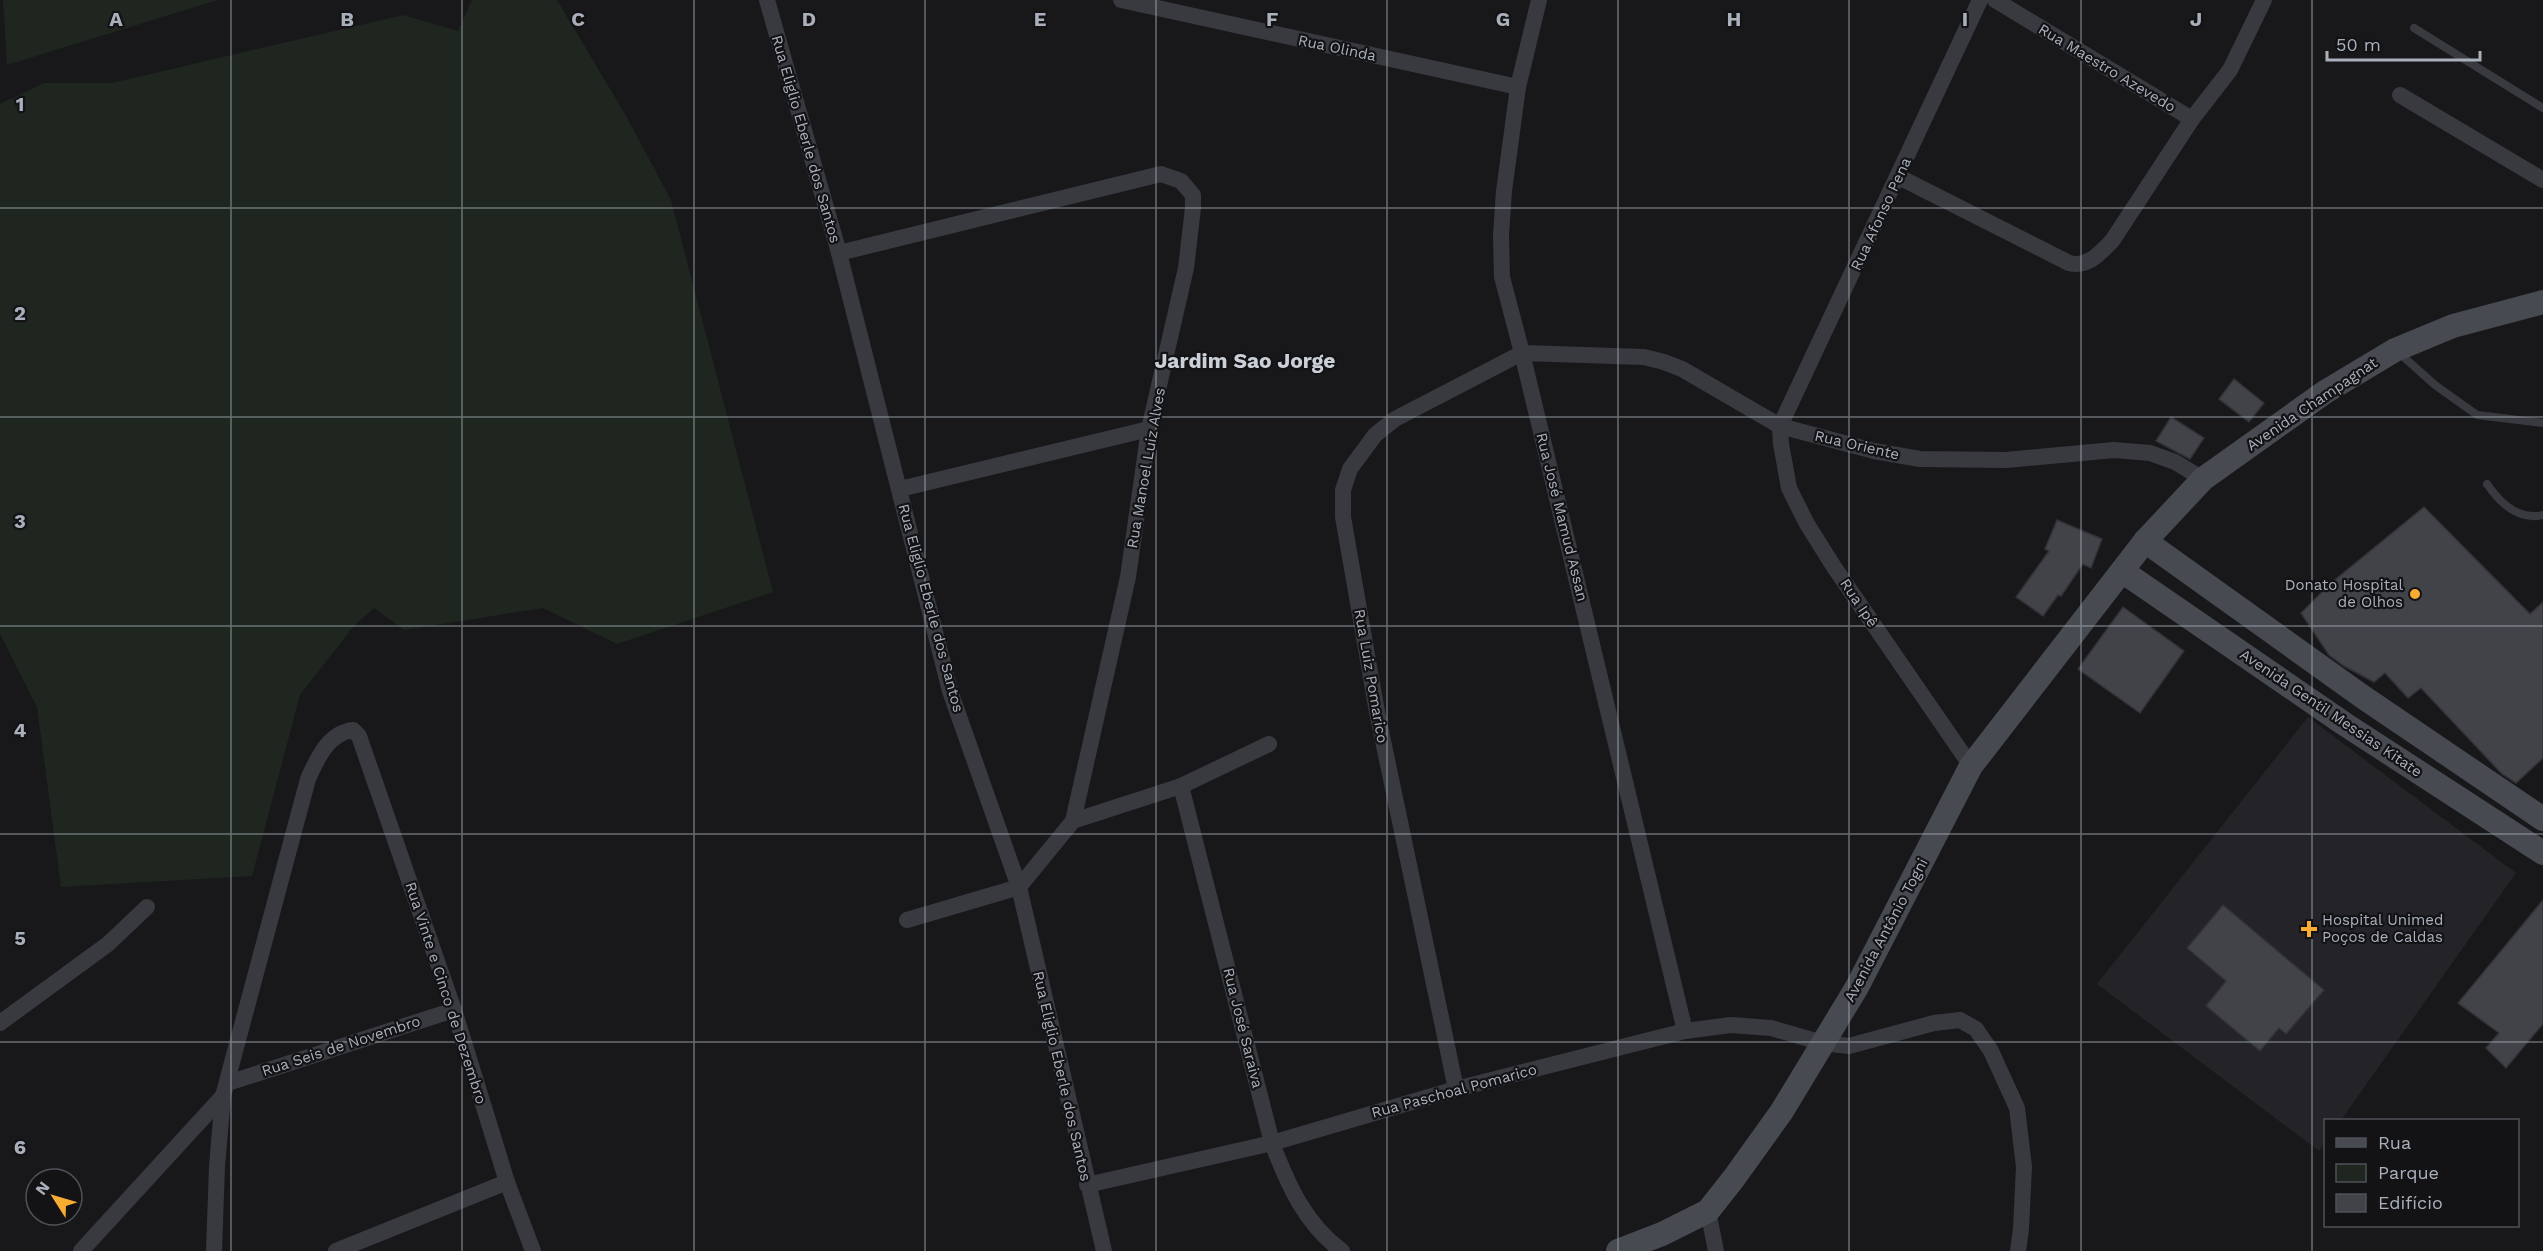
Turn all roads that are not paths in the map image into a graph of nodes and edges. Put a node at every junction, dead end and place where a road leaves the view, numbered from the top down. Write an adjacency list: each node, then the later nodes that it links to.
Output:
1 (767, 0): 14 (street, Rua Eliglio Eberle dos Santos)
2 (1121, 0): 8 (street, Rua Olinda)
3 (1539, 0): 8 (street, Rua José Mamud Assan)
4 (1980, 0): 12 (street, Rua Afonso Pena)
5 (1995, 0): 11 (street, Rua Maestro Azevedo)
6 (2264, 0): 11 (street, Rua Maestro Azevedo)
7 (2414, 28): 10 (lane)
8 (1518, 87): 17 (street, Rua José Mamud Assan)
9 (2400, 95): 13 (street)
10 (2543, 108)
11 (2192, 119): 12 (street)
12 (1899, 177): 19 (street, Rua Afonso Pena)
13 (2543, 180)
14 (839, 253): 20 (street, Rua Manoel Luiz Alves); 23 (street, Rua Eliglio Eberle dos Santos)
15 (2543, 302): 16 (street, Avenida Champagnat)
16 (2396, 350): 18 (lane); 21 (street, Avenida Champagnat)
17 (1522, 352): 19 (street, Rua Oriente); 40 (street, Rua José Mamud Assan); 43 (street, Rua Luiz Pomarico)
18 (2543, 423)
19 (1780, 426): 21 (street, Rua Oriente); 30 (street, Rua Ipê)
20 (1149, 429): 23 (street); 33 (street, Rua Manoel Luiz Alves)
21 (2203, 479): 25 (street, Avenida Champagnat)
22 (2487, 484): 24 (lane)
23 (900, 489): 35 (street, Rua Eliglio Eberle dos Santos)
24 (2543, 515)
25 (2145, 541): 26 (street, Avenida Champagnat); 27 (street, Avenida Gentil Messias Kitate)
26 (2122, 571): 28 (street, Avenida Gentil Messias Kitate); 30 (street, Avenida Antônio Togni)
27 (2363, 696): 28 (street); 32 (street, Avenida Gentil Messias Kitate)
28 (2343, 723): 34 (street, Avenida Gentil Messias Kitate)
29 (1269, 744): 31 (street)
30 (1971, 766): 41 (street, Avenida Antônio Togni)
31 (1181, 786): 33 (street); 44 (street, Rua José Saraiva)
32 (2543, 819)
33 (1073, 821): 35 (street)
34 (2543, 853)
35 (1019, 887): 37 (street); 46 (street, Rua Eliglio Eberle dos Santos)
36 (147, 907): 39 (street)
37 (907, 920)
38 (454, 1010): 42 (street, Rua Seis de Novembro); 42 (street, Rua Vinte e Cinco de Dezembro); 45 (street, Rua Vinte e Cinco de Dezembro)
39 (0, 1023)
40 (1685, 1031): 41 (street, Rua Paschoal Pomarico); 43 (street, Rua Paschoal Pomarico)
41 (1823, 1043): 47 (street, Avenida Antônio Togni); 56 (street, Rua Paschoal Pomarico)
42 (225, 1089): 48 (street); 49 (street)
43 (1456, 1089): 44 (street, Rua Paschoal Pomarico)
44 (1272, 1143): 46 (street, Rua Paschoal Pomarico); 53 (street, Rua José Saraiva)
45 (507, 1182): 50 (street); 51 (street, Rua Vinte e Cinco de Dezembro)
46 (1087, 1185): 52 (street, Rua Eliglio Eberle dos Santos)
47 (1708, 1211): 54 (street, Avenida Antônio Togni); 55 (street)
48 (81, 1251)
49 (214, 1251)
50 (336, 1251)
51 (533, 1251)
52 (1104, 1251)
53 (1342, 1251)
54 (1618, 1251)
55 (1716, 1251)
56 (2018, 1251)

